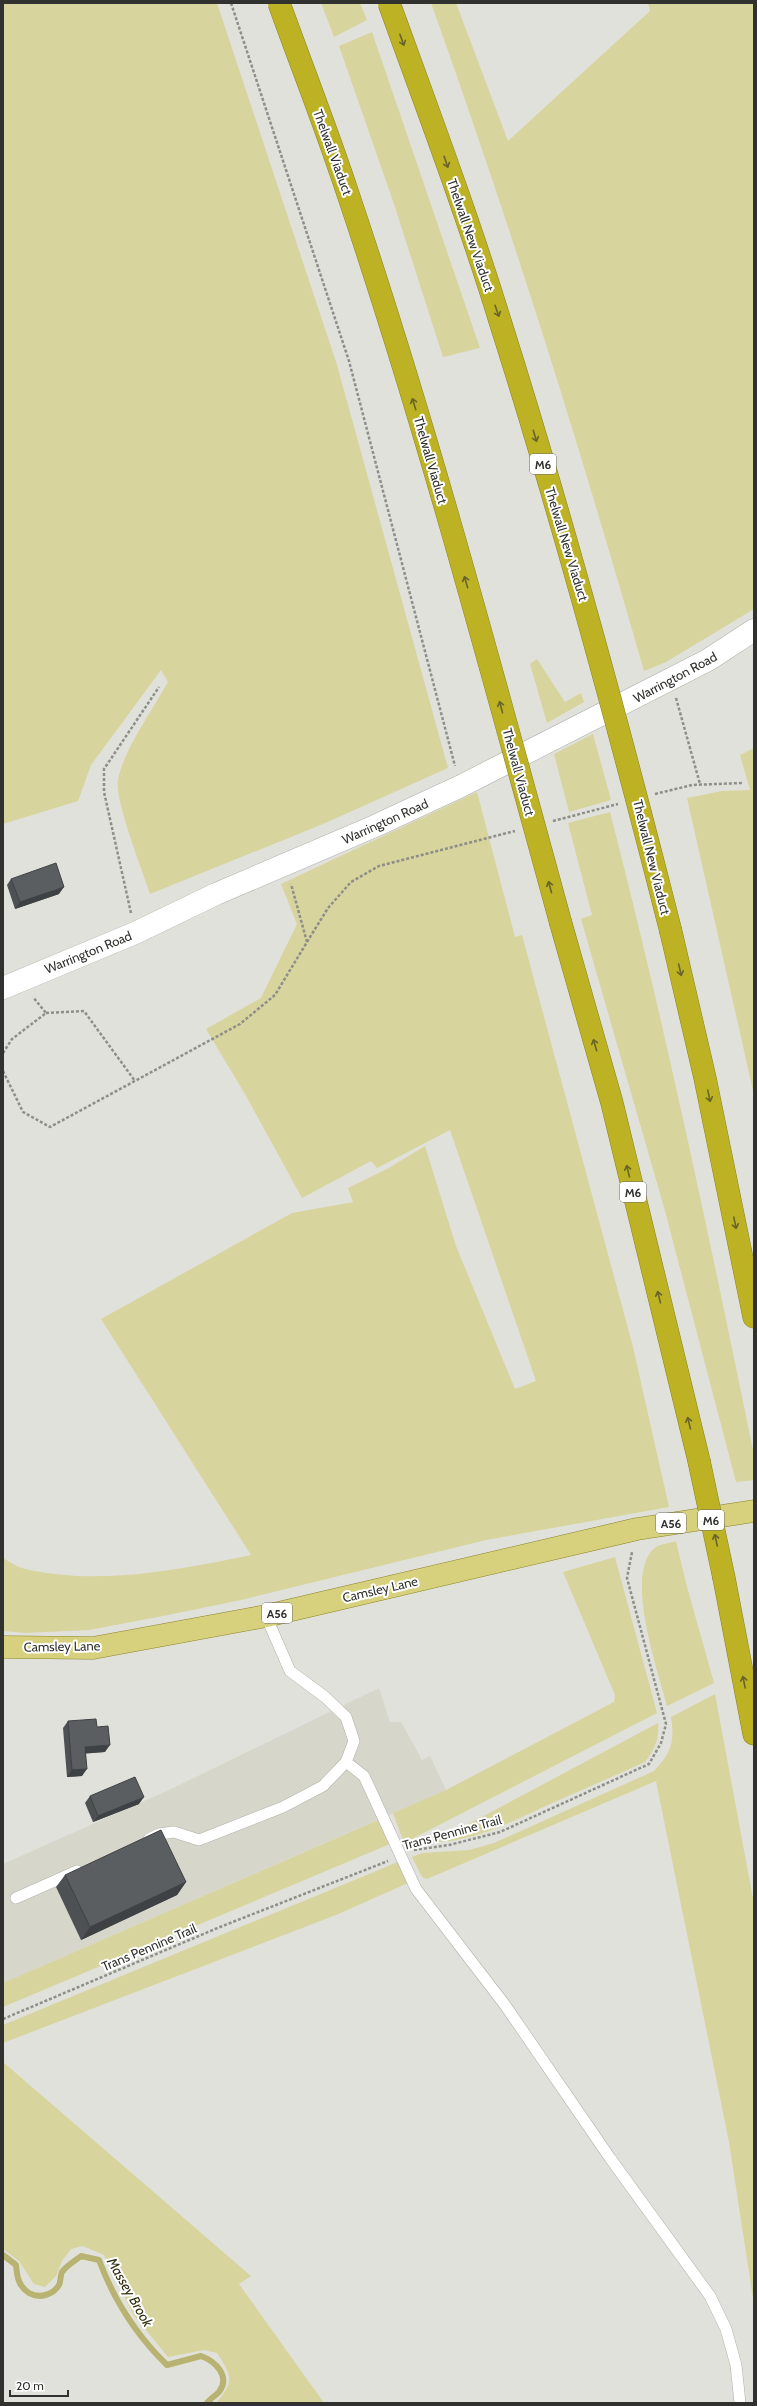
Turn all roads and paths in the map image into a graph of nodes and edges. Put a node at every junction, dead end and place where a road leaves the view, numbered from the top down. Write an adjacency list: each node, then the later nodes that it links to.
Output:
1 (231, 3): 9 (path)
2 (279, 3): 27 (highway, Thelwall Viaduct / M6, one-way to 2, bridge)
3 (388, 3): 22 (highway, Thelwall New Viaduct / M6, one-way to 22, bridge)
4 (754, 630): 5 (street, Warrington Road)
5 (670, 680): 8 (path); 9 (street, Warrington Road)
6 (159, 687): 15 (path)
7 (742, 782): 8 (path)
8 (700, 784): 10 (path)
9 (461, 786): 14 (street, Warrington Road)
10 (654, 795)
11 (623, 802): 12 (path)
12 (547, 822)
13 (517, 830): 16 (path)
14 (286, 865): 15 (street, Warrington Road); 16 (path)
15 (135, 932): 17 (street, Warrington Road)
16 (306, 942): 21 (path)
17 (12, 983): 18 (path)
18 (46, 1013): 19 (path); 21 (path)
19 (3, 1052)
20 (3, 1071): 21 (path)
21 (135, 1081)
22 (754, 1317)
23 (754, 1511): 25 (main road, Camsley Lane / A56)
24 (636, 1546): 30 (path, Trans Pennine Trail)
25 (266, 1616): 26 (main road, Camsley Lane / A56); 28 (lane)
26 (3, 1647)
27 (754, 1734)
28 (346, 1762): 29 (lane); 30 (lane)
29 (138, 1844)
30 (400, 1856): 33 (path, Trans Pennine Trail); 34 (lane)
31 (88, 1866): 32 (lane)
32 (16, 1898)
33 (3, 2019)
34 (740, 2403)

